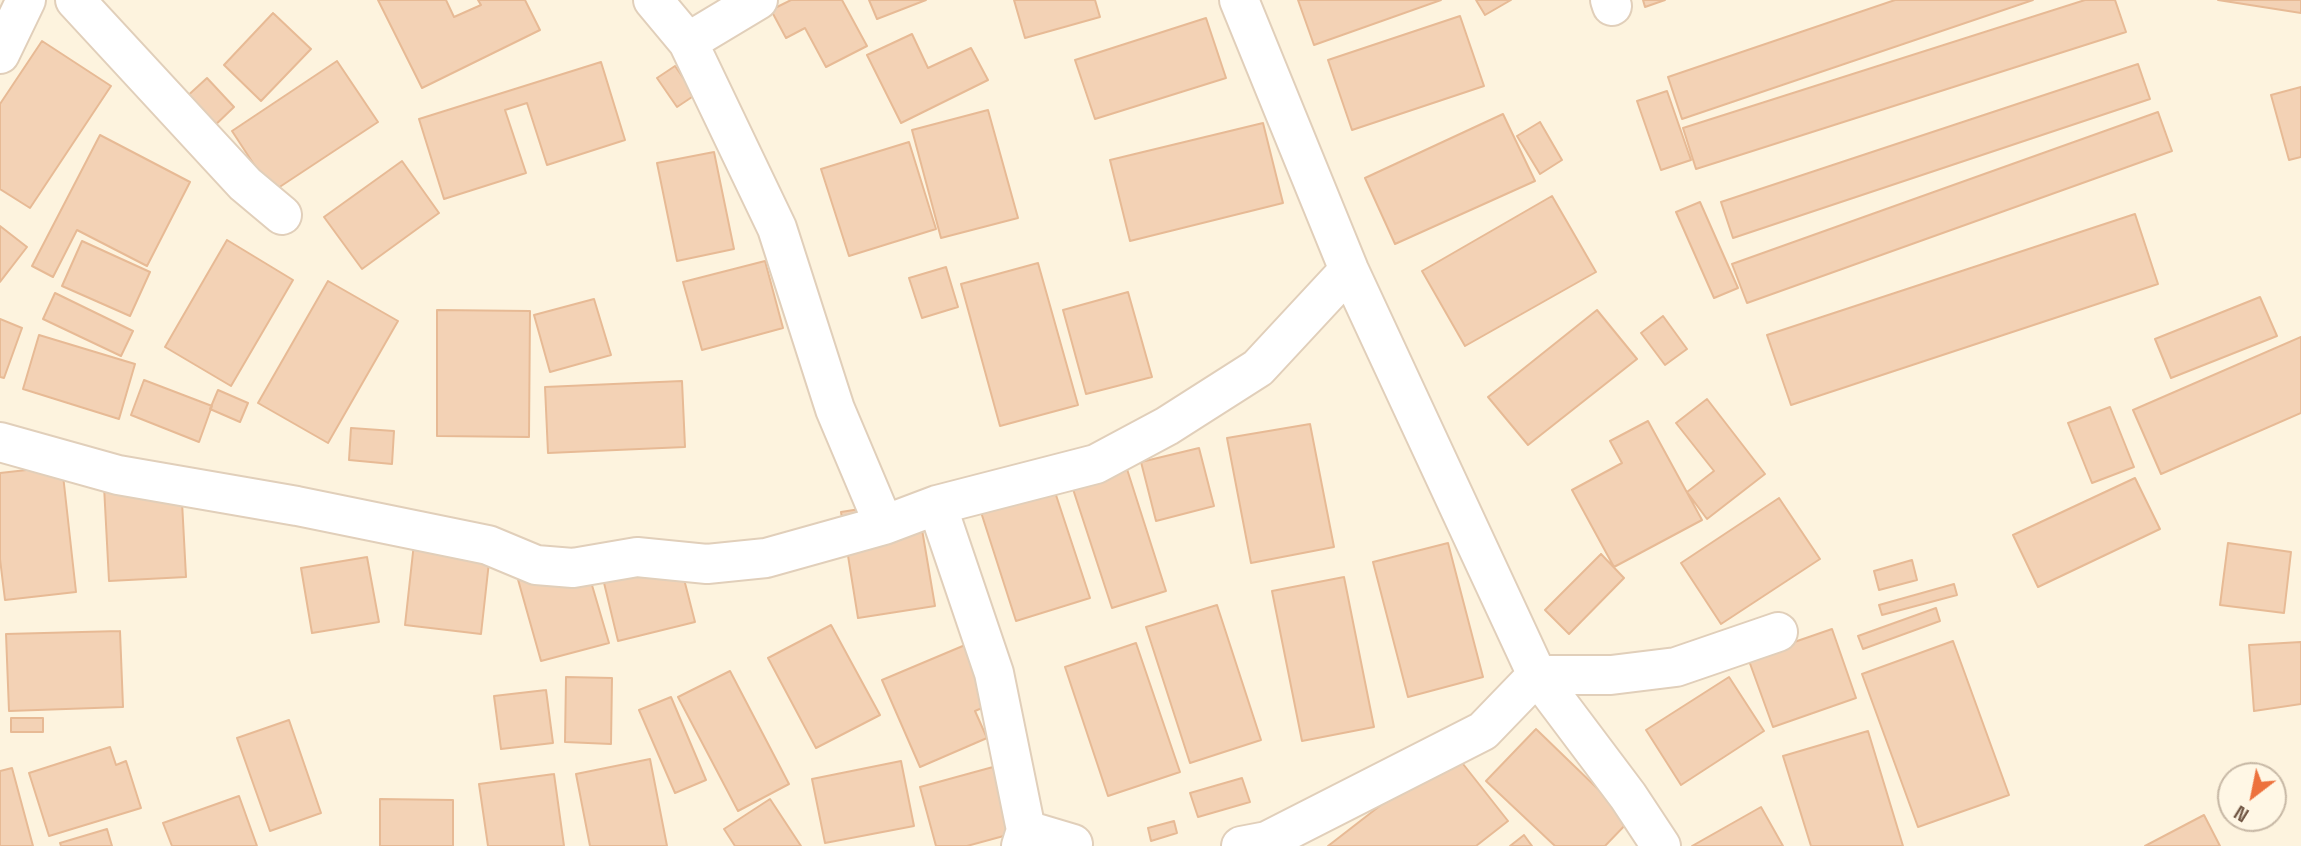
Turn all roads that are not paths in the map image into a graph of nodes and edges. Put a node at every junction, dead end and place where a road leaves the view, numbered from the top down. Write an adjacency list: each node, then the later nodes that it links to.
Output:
1 (26, 0): 7 (street)
2 (75, 0): 8 (street)
3 (653, 0): 6 (street)
4 (758, 0): 6 (street)
5 (1239, 0): 9 (street)
6 (688, 42): 12 (street)
7 (0, 54)
8 (282, 215)
9 (1349, 271): 11 (street); 14 (street)
10 (0, 442): 12 (street)
11 (937, 505): 12 (street); 15 (street)
12 (884, 525)
13 (1778, 632): 14 (street)
14 (1537, 675): 17 (street); 18 (street)
15 (1024, 838): 16 (street)
16 (1075, 845)
17 (1241, 846)
18 (1661, 846)

